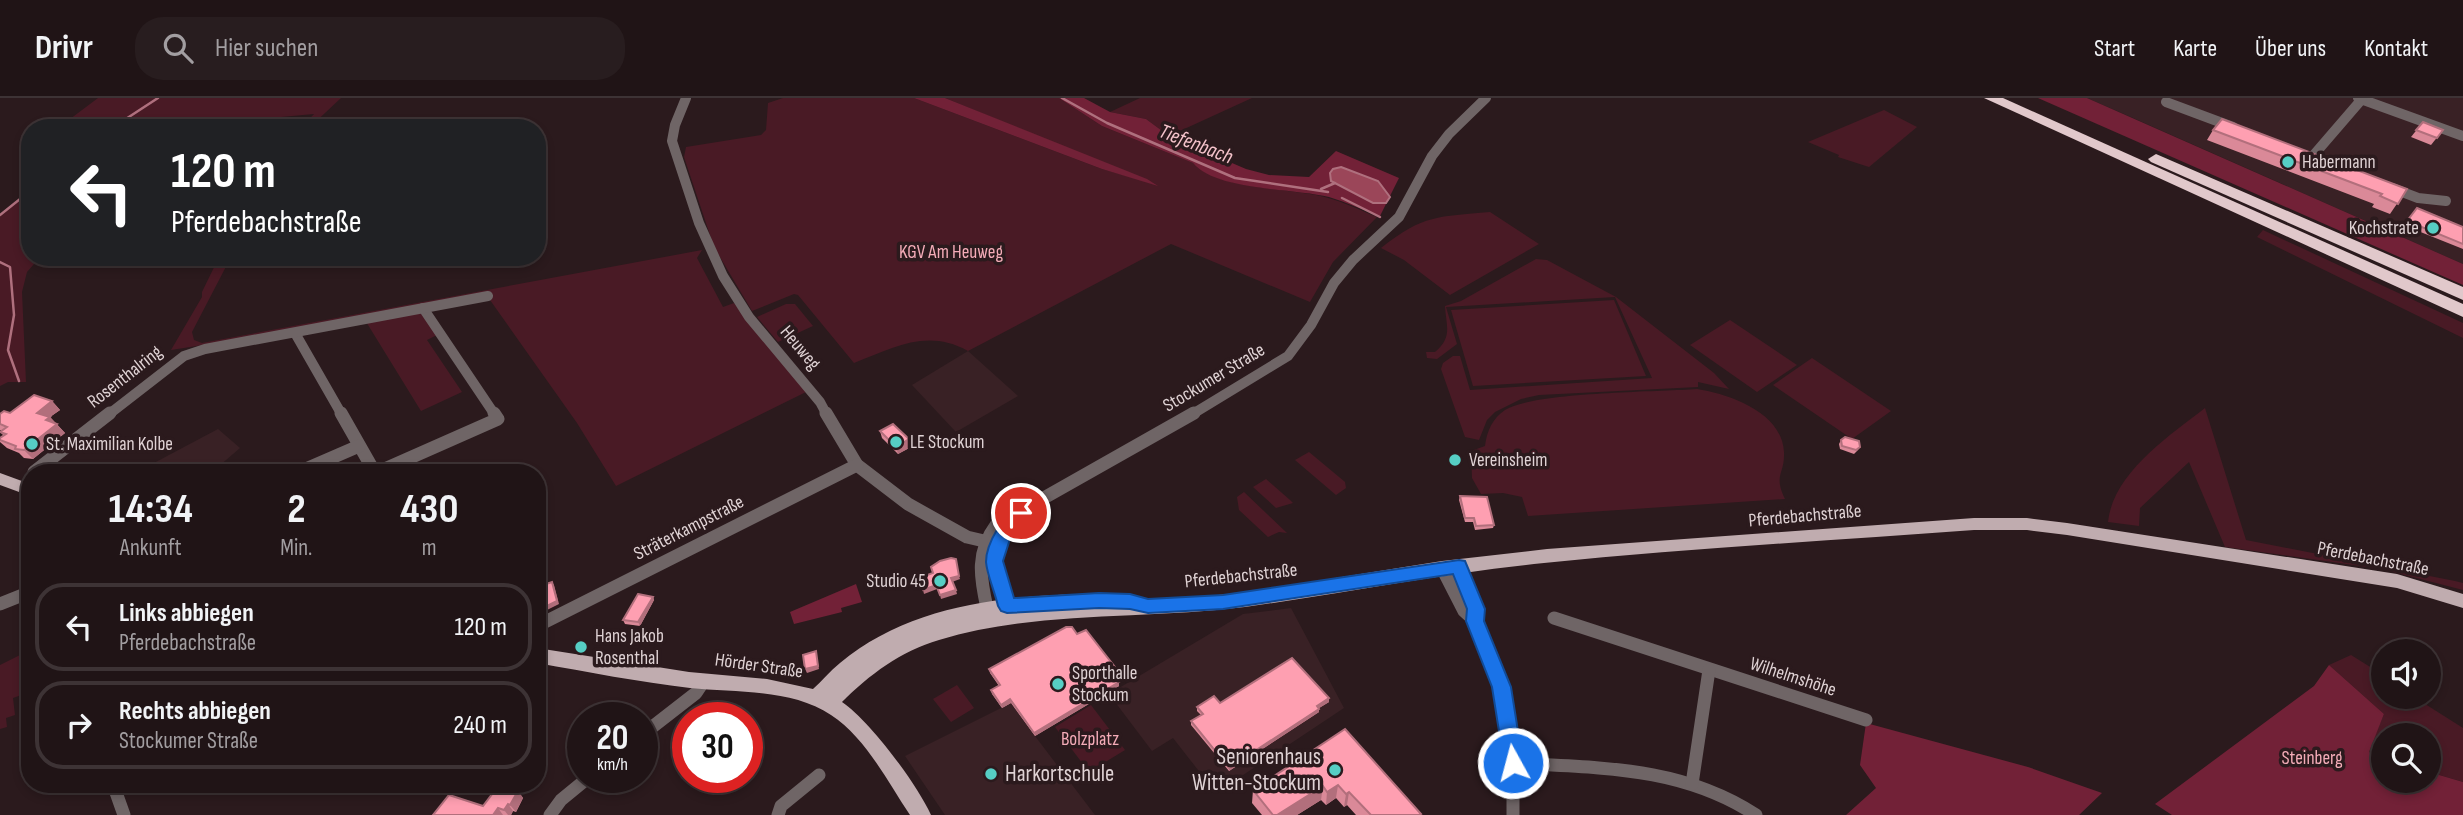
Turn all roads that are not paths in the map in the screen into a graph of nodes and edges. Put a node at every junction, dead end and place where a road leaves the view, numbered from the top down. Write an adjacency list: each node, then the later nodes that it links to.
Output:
1 (685, 98): 24 (street, Heuweg)
2 (1486, 98): 27 (street, Stockumer Straße)
3 (1991, 98): 17 (highway)
4 (2022, 98): 14 (highway)
5 (2360, 99): 8 (street); 10 (street)
6 (2166, 102): 7 (street)
7 (2239, 130)
8 (2463, 136)
9 (2300, 152): 10 (street)
10 (2312, 157): 11 (street)
11 (2336, 166)
12 (2383, 184): 13 (street)
13 (2446, 201)
14 (2463, 294)
15 (488, 296): 16 (street, Rosenthalring)
16 (423, 308): 18 (street, Rosenthalring); 23 (street)
17 (2463, 311)
18 (295, 333): 19 (street); 20 (street, Rosenthalring)
19 (359, 446): 21 (street); 22 (street)
20 (44, 464)
21 (317, 464)
22 (370, 464)
23 (396, 464)
24 (858, 465): 29 (street, Heuweg); 36 (street, Sträterkampstraße)
25 (0, 479): 26 (main road)
26 (21, 483)
27 (1021, 513): 28 (street, Stockumer Straße); 29 (street, Stockumer Straße)
28 (1002, 537): 29 (street); 34 (street)
29 (984, 541): 34 (street)
30 (1450, 567): 32 (main road, Pferdebachstraße); 34 (main road, Pferdebachstraße); 43 (street)
31 (21, 596): 33 (street)
32 (2463, 601)
33 (0, 604)
34 (998, 611): 40 (main road, Pferdebachstraße)
35 (1554, 618): 38 (street, Wilhelmshöhe)
36 (546, 621)
37 (546, 656): 39 (main road, Hörder Straße)
38 (1709, 670): 41 (street, Wilhelmshöhe); 45 (street)
39 (704, 681): 40 (main road, Hörder Straße); 42 (street)
40 (823, 701): 51 (main road, Hörder Straße)
41 (1866, 720)
42 (658, 722)
43 (1513, 763): 45 (street); 52 (street)
44 (818, 775): 50 (street)
45 (1692, 784): 53 (street)
46 (116, 793): 48 (street)
47 (570, 793): 49 (street)
48 (124, 815)
49 (550, 815)
50 (779, 815)
51 (921, 815)
52 (1513, 815)
53 (1756, 815)

